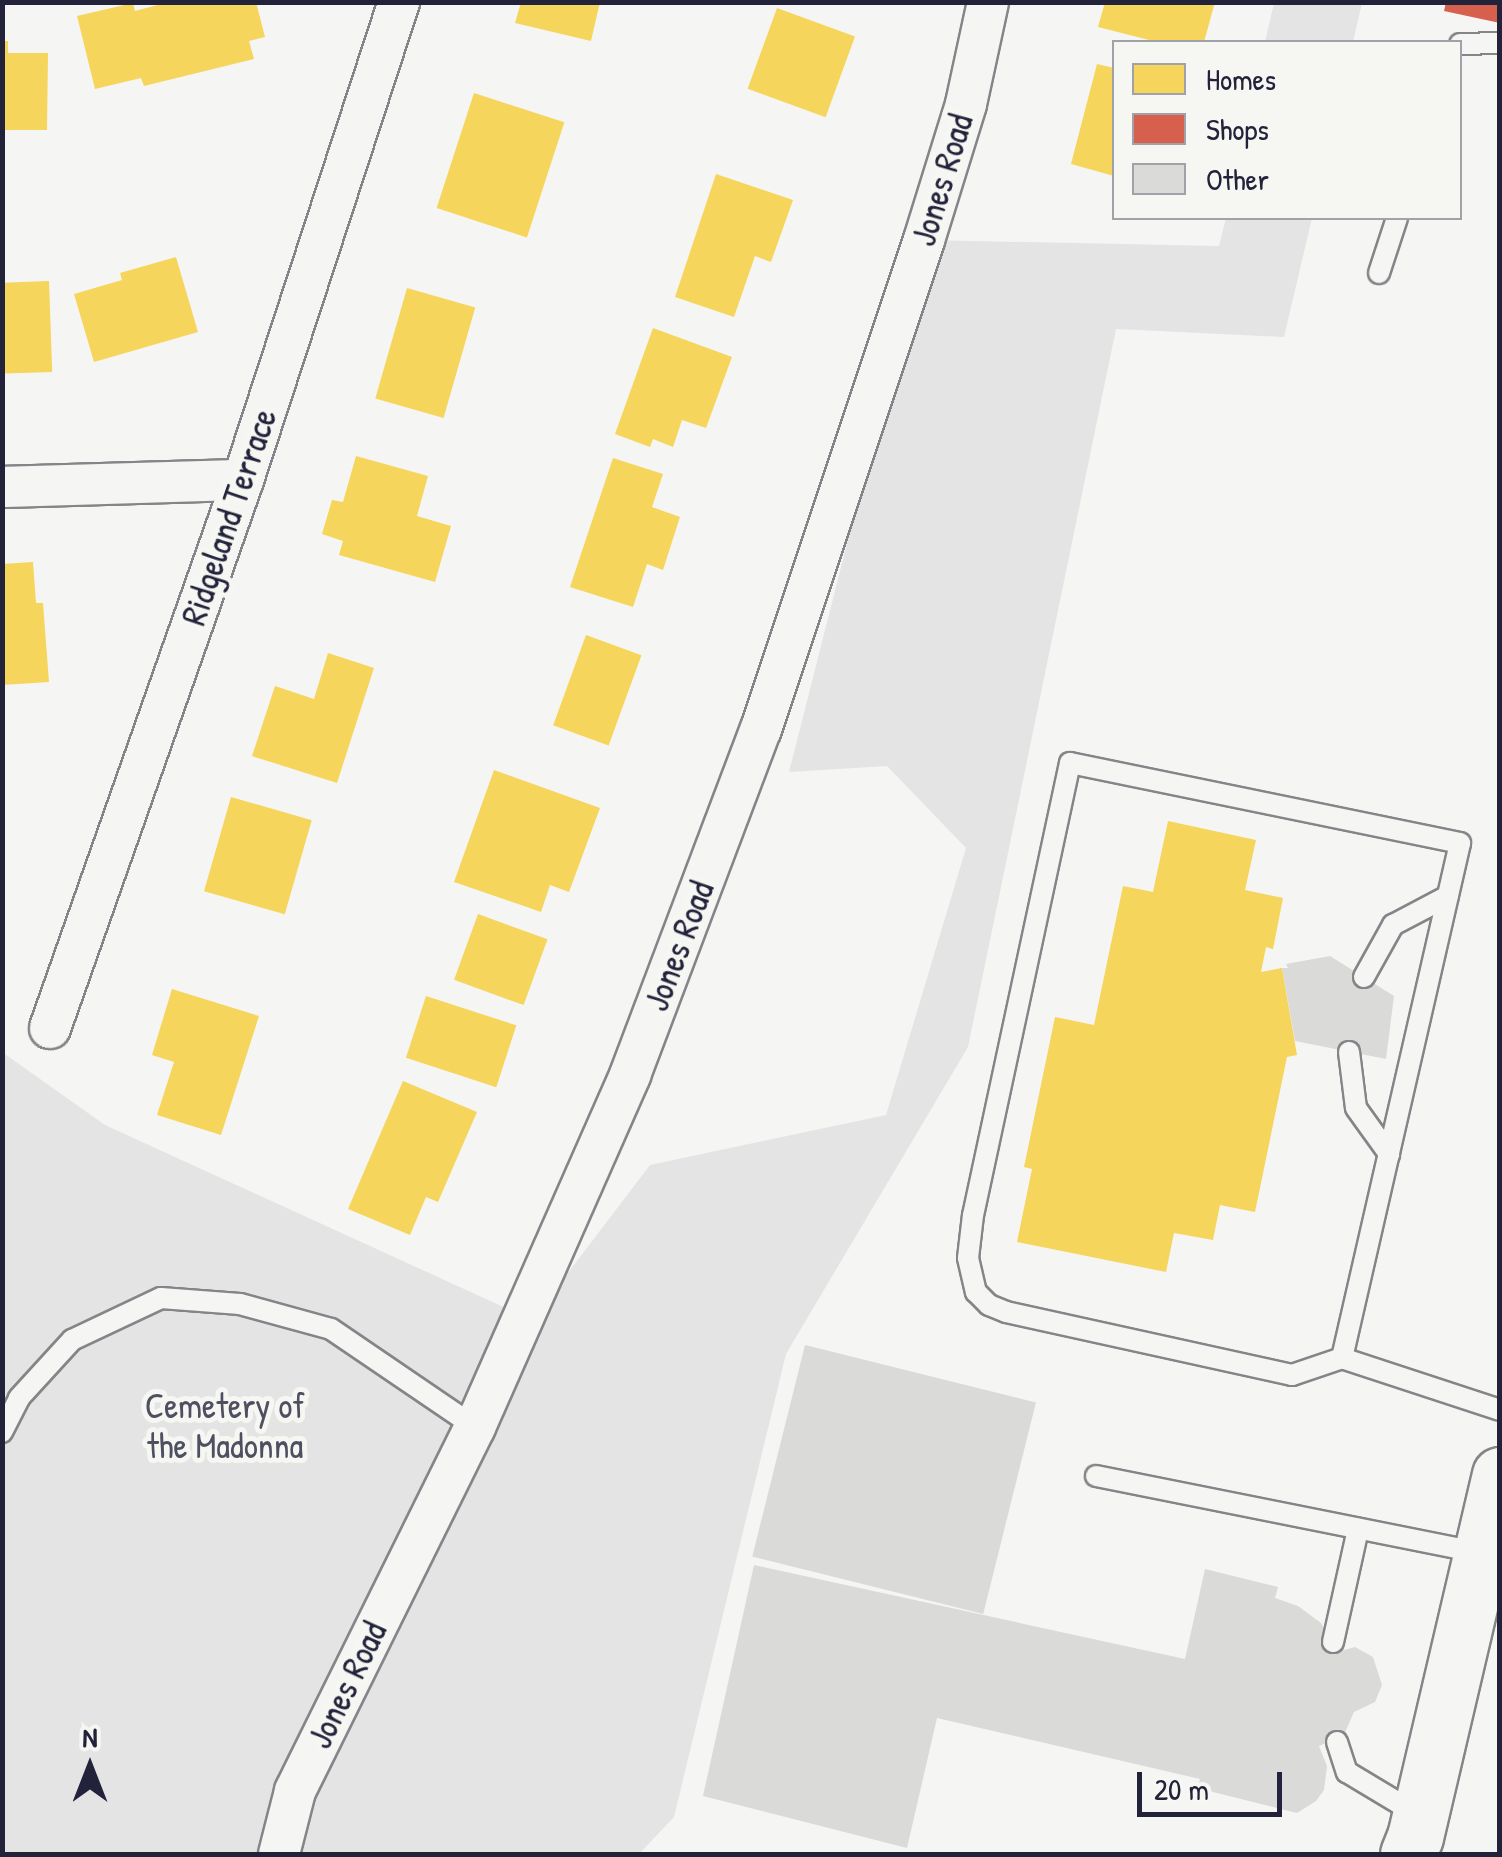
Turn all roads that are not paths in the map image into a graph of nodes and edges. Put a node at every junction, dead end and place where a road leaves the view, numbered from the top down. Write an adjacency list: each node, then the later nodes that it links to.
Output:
1 (399, 2): 7 (street, Ridgeland Terrace)
2 (988, 2): 16 (street, Jones Road)
3 (1500, 42): 4 (lane)
4 (1462, 44)
5 (1396, 220): 6 (lane)
6 (1379, 273)
7 (243, 480): 8 (street); 11 (street, Ridgeland Terrace)
8 (2, 487)
9 (1448, 896): 10 (lane); 13 (lane); 14 (lane)
10 (1364, 977)
11 (50, 1028)
12 (1349, 1052): 13 (lane)
13 (1389, 1154): 14 (lane)
14 (1342, 1358): 15 (lane)
15 (1500, 1410)
16 (475, 1426): 17 (lane); 25 (street, Jones Road)
17 (2, 1432)
18 (1500, 1475): 21 (highway)
19 (1096, 1476): 20 (lane)
20 (1358, 1529): 21 (lane); 22 (lane)
21 (1483, 1554): 24 (highway)
22 (1334, 1642)
23 (1337, 1742): 24 (lane)
24 (1414, 1841)
25 (279, 1854)

